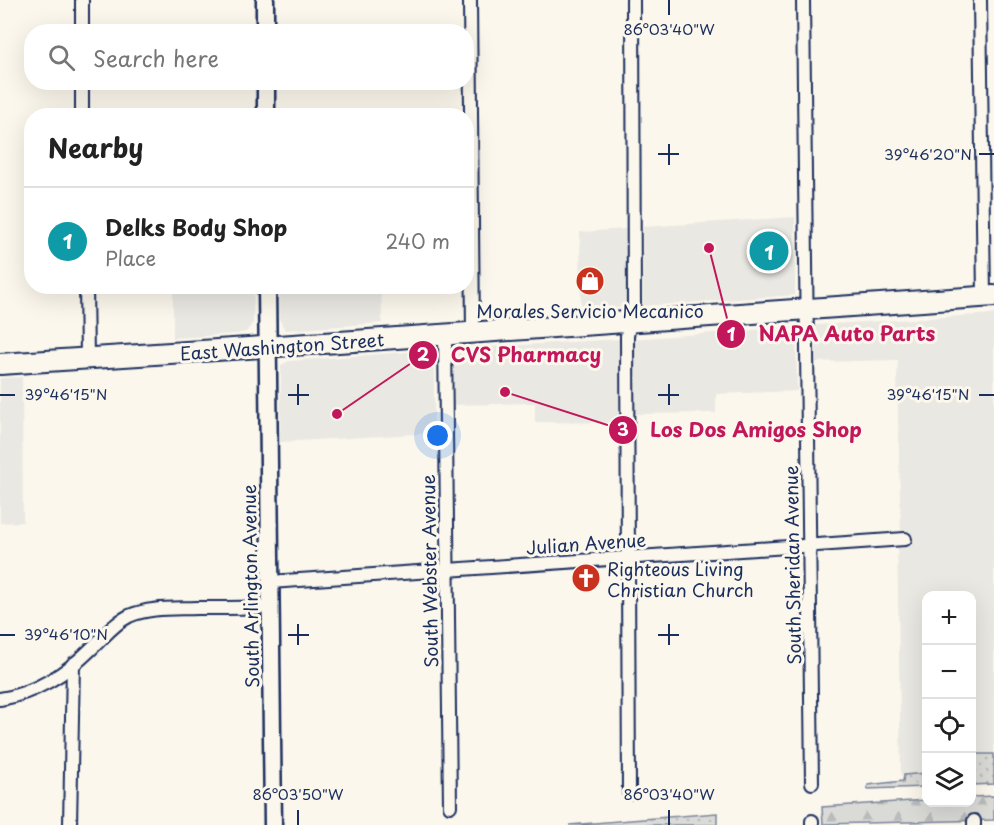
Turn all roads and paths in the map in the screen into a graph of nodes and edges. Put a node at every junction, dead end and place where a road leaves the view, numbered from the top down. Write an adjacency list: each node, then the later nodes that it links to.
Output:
1 (82, 0): 7 (street)
2 (265, 0): 8 (main road)
3 (470, 0): 9 (street)
4 (633, 0): 21 (street)
5 (803, 0): 20 (street, South Sheridan Avenue)
6 (980, 0): 19 (street)
7 (82, 24)
8 (265, 24)
9 (470, 24)
10 (82, 90): 13 (street)
11 (266, 90): 14 (main road)
12 (471, 90): 15 (street)
13 (82, 108)
14 (266, 108)
15 (471, 108)
16 (86, 294): 25 (street)
17 (267, 294): 24 (main road, South Arlington Avenue)
18 (473, 294): 22 (street)
19 (989, 296): 20 (main road, East Washington Street)
20 (807, 310): 21 (main road, East Washington Street); 28 (street, South Sheridan Avenue)
21 (630, 322): 22 (main road, East Washington Street); 29 (street)
22 (473, 333): 23 (main road, East Washington Street)
23 (445, 335): 24 (main road, East Washington Street); 30 (street, South Webster Avenue)
24 (267, 347): 25 (main road, East Washington Street); 31 (main road, South Arlington Avenue)
25 (87, 358): 26 (main road, East Washington Street)
26 (0, 364)
27 (905, 539): 28 (street, Julian Avenue)
28 (810, 545): 29 (street, Julian Avenue); 35 (street, South Sheridan Avenue)
29 (628, 559): 30 (street, Julian Avenue); 36 (street)
30 (447, 570): 31 (street, Julian Avenue); 37 (street, South Webster Avenue)
31 (270, 582): 32 (main road, South Arlington Avenue)
32 (270, 607): 33 (street); 39 (main road, South Arlington Avenue)
33 (73, 664): 34 (street); 38 (street)
34 (0, 699)
35 (812, 783)
36 (629, 793)
37 (450, 806)
38 (70, 825)
39 (273, 825)

